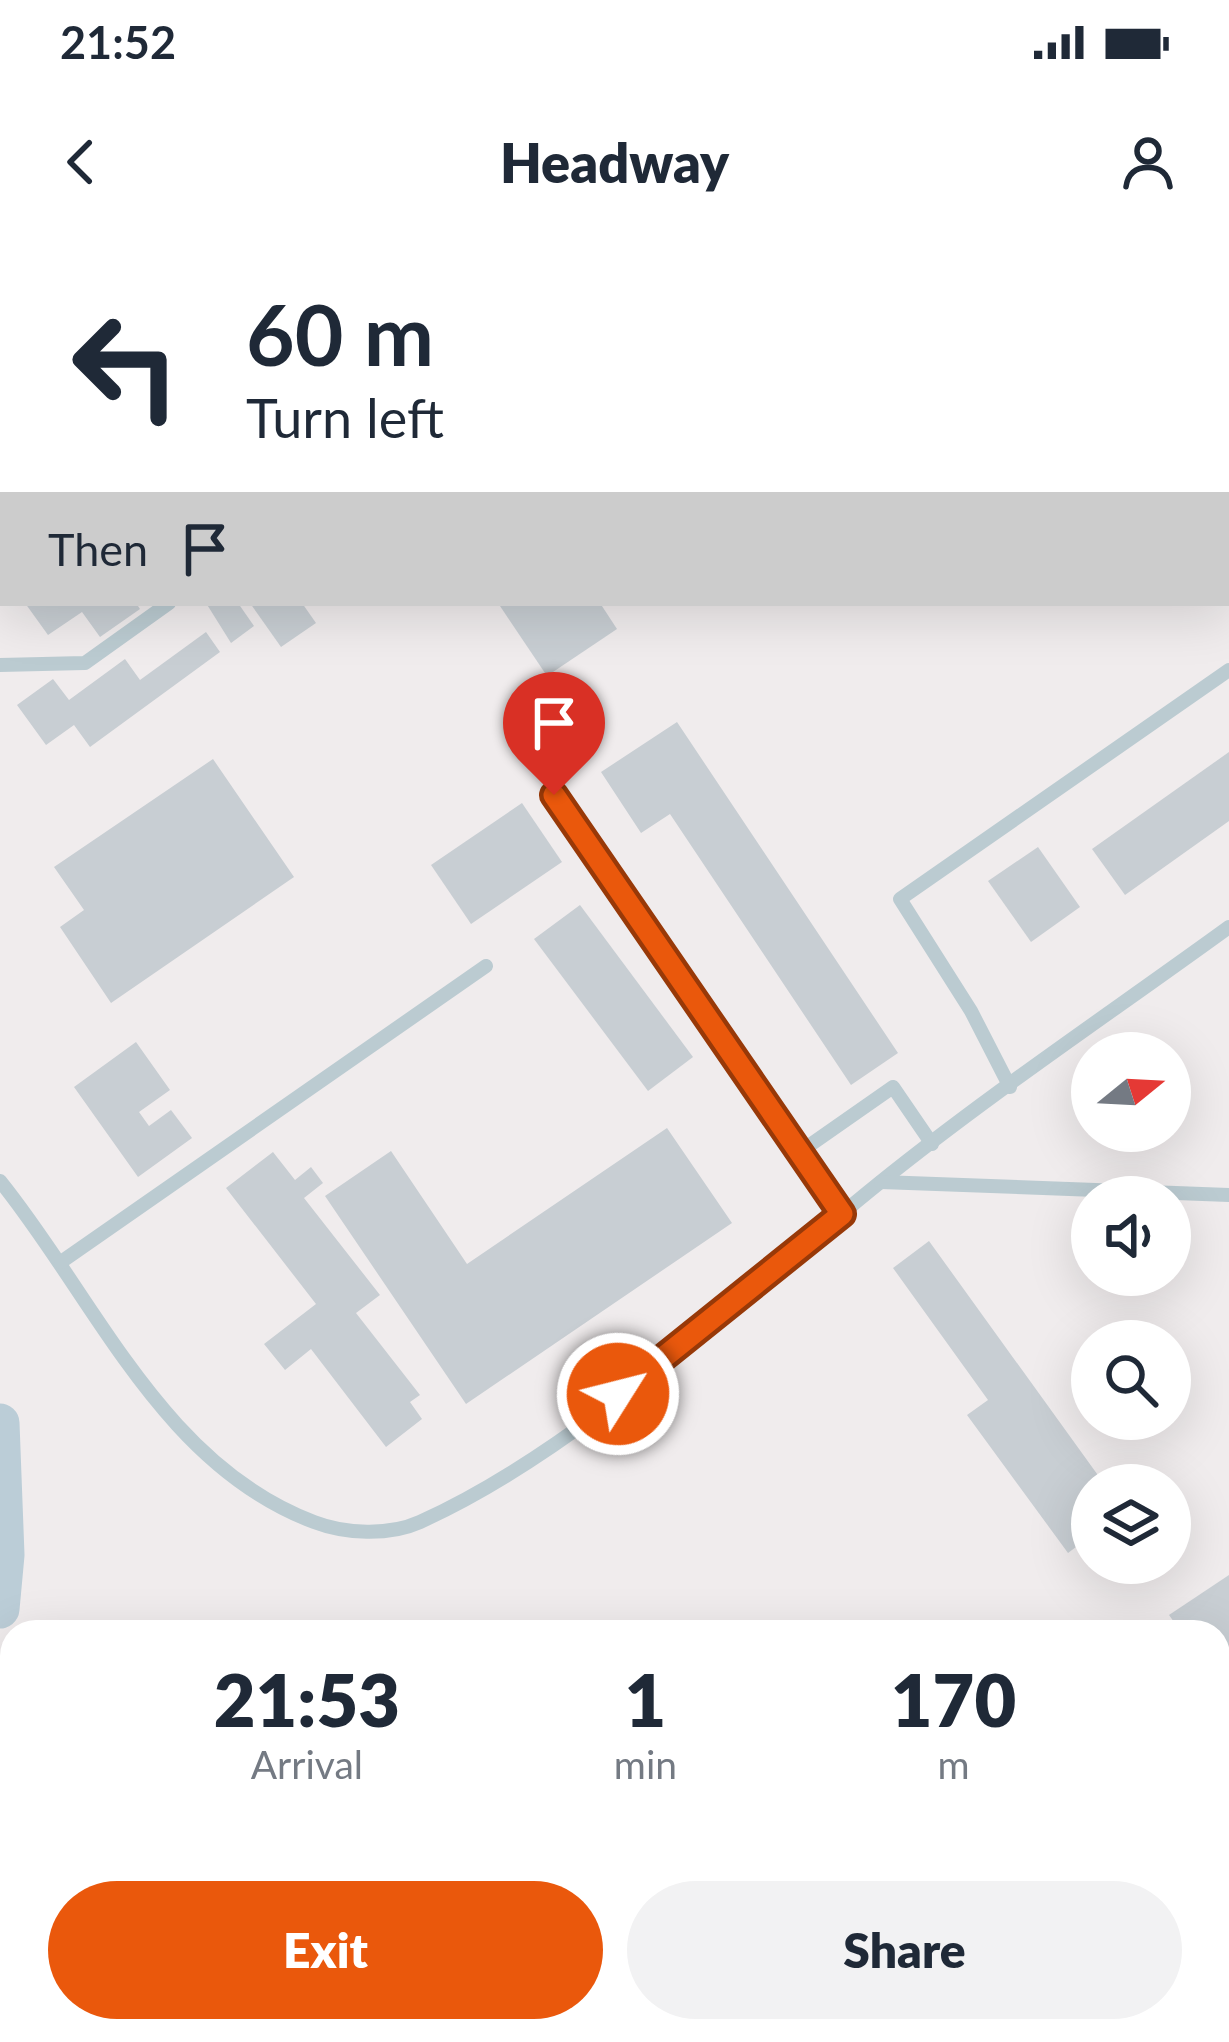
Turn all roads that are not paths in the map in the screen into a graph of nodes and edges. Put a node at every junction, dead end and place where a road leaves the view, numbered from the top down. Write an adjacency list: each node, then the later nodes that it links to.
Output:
1 (165, 606): 2 (lane)
2 (0, 665)
3 (1229, 670): 7 (lane)
4 (554, 795): 9 (lane)
5 (1229, 927): 7 (lane)
6 (486, 966): 14 (lane)
7 (1010, 1088): 8 (lane)
8 (932, 1144): 9 (lane); 11 (lane)
9 (800, 1153): 13 (lane)
10 (0, 1181): 14 (lane)
11 (881, 1182): 12 (lane); 13 (lane)
12 (1229, 1195)
13 (842, 1214): 14 (lane)
14 (62, 1262)
15 (0, 1423): 16 (main road)
16 (0, 1610)

